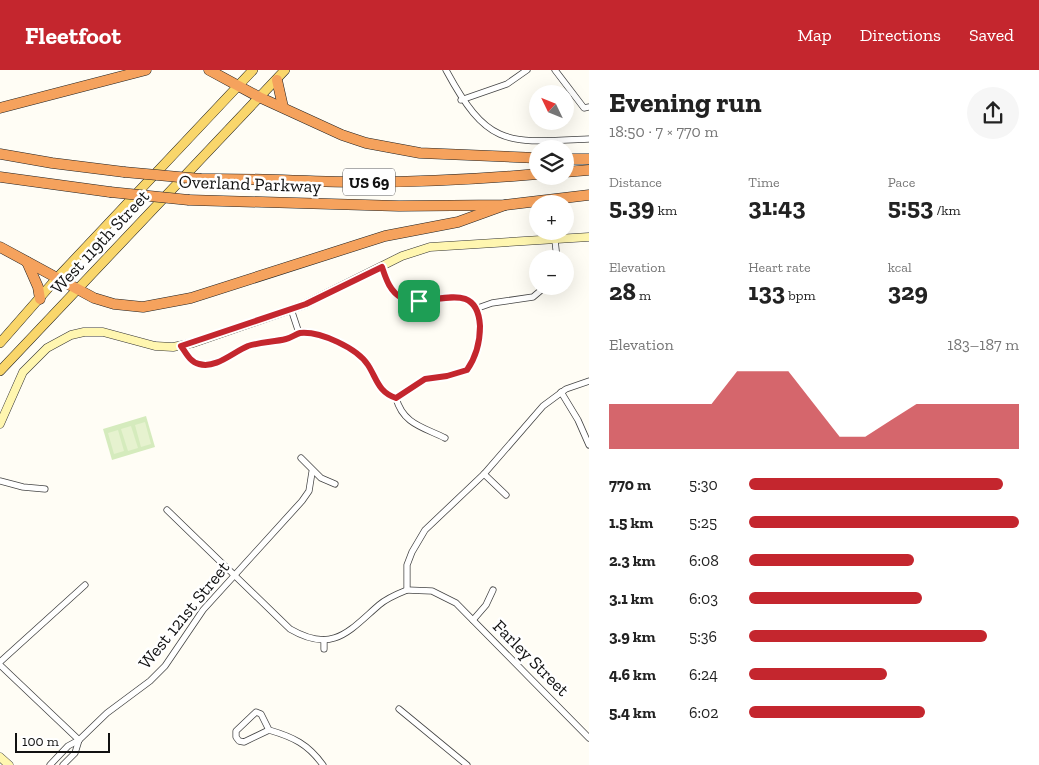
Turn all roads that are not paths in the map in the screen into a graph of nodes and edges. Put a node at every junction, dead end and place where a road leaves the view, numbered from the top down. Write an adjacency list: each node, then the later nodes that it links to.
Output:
1 (146, 70): 14 (highway)
2 (209, 70): 9 (highway)
3 (253, 70): 9 (main road, West 119th Street)
4 (285, 70): 8 (main road, West 119th Street)
5 (446, 70): 11 (street)
6 (527, 70): 11 (street)
7 (555, 70): 13 (street)
8 (276, 80): 10 (main road, West 119th Street); 12 (highway)
9 (238, 85): 10 (highway); 33 (main road, West 119th Street)
10 (259, 97): 12 (highway); 34 (main road, West 119th Street)
11 (462, 100): 15 (street)
12 (284, 107): 17 (highway)
13 (589, 107)
14 (0, 108)
15 (589, 139)
16 (0, 154): 22 (highway, Overland Parkway / US 69, bridge)
17 (529, 158)
18 (574, 159): 19 (highway)
19 (589, 159)
20 (589, 170): 21 (highway)
21 (574, 171)
22 (529, 175)
23 (0, 177): 25 (highway, Overland Parkway / US 69, bridge)
24 (589, 195): 25 (highway, Overland Parkway / US 69)
25 (505, 205): 34 (highway)
26 (589, 237): 27 (street)
27 (574, 238)
28 (555, 240): 30 (street); 32 (street)
29 (0, 247): 31 (highway)
30 (556, 250)
31 (27, 262): 33 (highway); 36 (highway)
32 (382, 267): 37 (street); 38 (street)
33 (57, 278): 34 (highway); 36 (main road, West 119th Street)
34 (78, 290): 42 (main road, West 119th Street)
35 (535, 295): 38 (street)
36 (40, 298): 40 (main road, West 119th Street)
37 (291, 309): 39 (street); 41 (street)
38 (475, 309): 45 (street)
39 (299, 333): 41 (street); 45 (street)
40 (0, 343)
41 (181, 346): 46 (street)
42 (0, 371)
43 (589, 381): 44 (street)
44 (561, 392): 48 (street); 51 (street)
45 (396, 398): 47 (street)
46 (0, 424)
47 (445, 438)
48 (589, 445)
49 (301, 458): 50 (street)
50 (312, 472): 53 (street); 57 (street, West 121st Street)
51 (484, 474): 55 (street); 59 (street)
52 (0, 481): 54 (street)
53 (335, 484)
54 (45, 490)
55 (506, 495)
56 (167, 510): 57 (street)
57 (234, 576): 62 (street); 68 (street, West 121st Street)
58 (85, 585): 64 (street)
59 (407, 590): 61 (street, Farley Street); 62 (street)
60 (493, 590): 61 (street, Farley Street)
61 (473, 620): 67 (street, Farley Street)
62 (324, 640): 63 (street)
63 (324, 649)
64 (0, 663): 68 (street)
65 (399, 709): 74 (street)
66 (269, 730): 66 (street); 73 (street)
67 (589, 738)
68 (79, 740): 71 (street, West 121st Street); 72 (street, West 121st Street)
69 (0, 757): 70 (street)
70 (9, 765)
71 (50, 765)
72 (64, 765)
73 (323, 765)
74 (467, 765)

